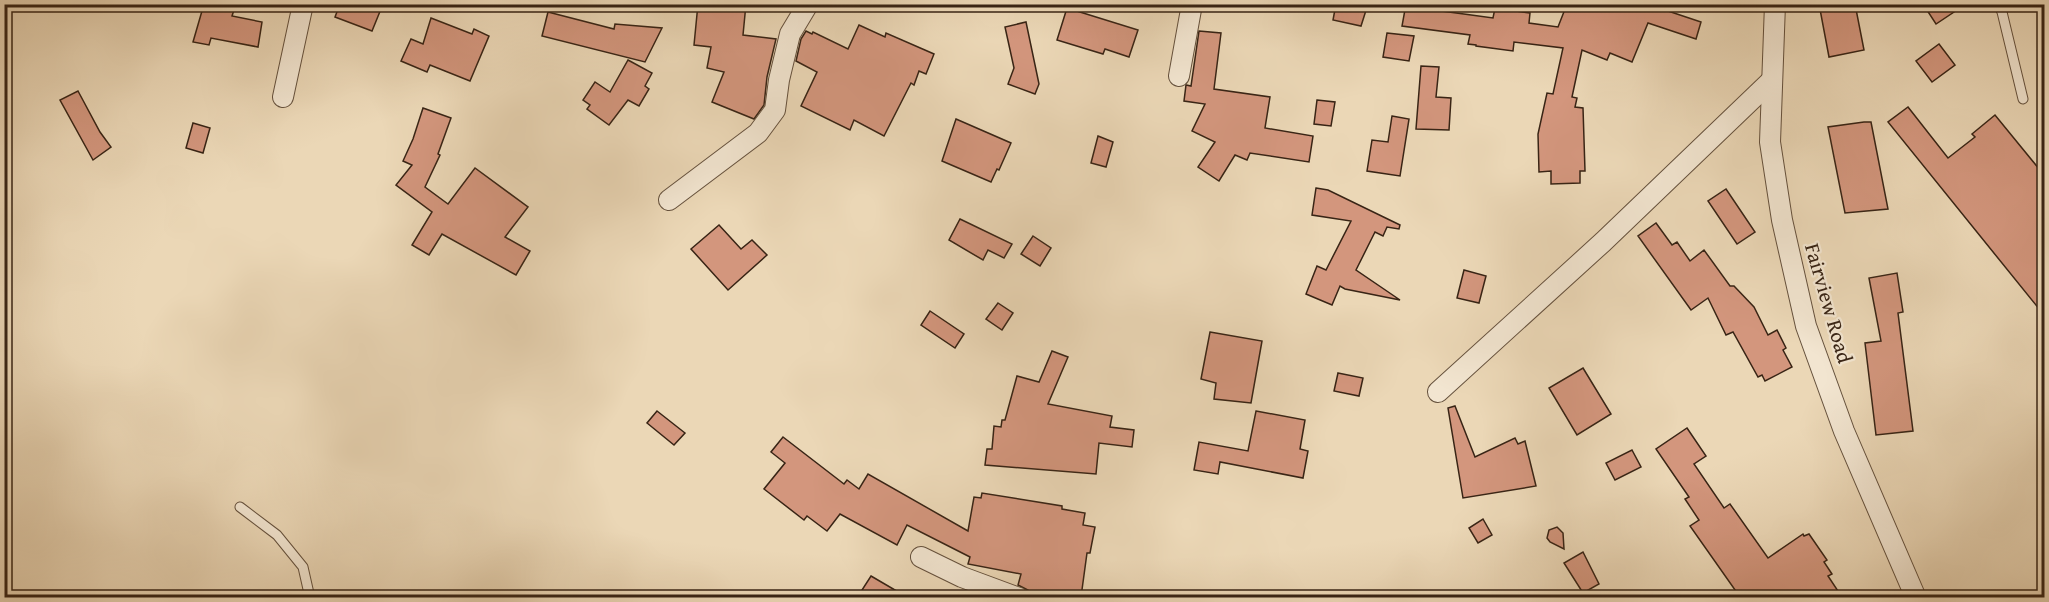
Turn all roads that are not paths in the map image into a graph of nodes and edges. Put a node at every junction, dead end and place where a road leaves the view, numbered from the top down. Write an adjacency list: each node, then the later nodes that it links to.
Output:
1 (303, 4): 8 (street)
2 (808, 4): 10 (street)
3 (1192, 4): 6 (street)
4 (1775, 4): 7 (street, Fairview Road)
5 (1998, 4): 9 (lane)
6 (1179, 76)
7 (1772, 80): 11 (street); 16 (street, Fairview Road)
8 (283, 97)
9 (2023, 99)
10 (669, 200)
11 (1438, 392)
12 (240, 507): 14 (lane)
13 (921, 557): 15 (street)
14 (310, 597)
15 (1019, 597)
16 (1916, 597)

